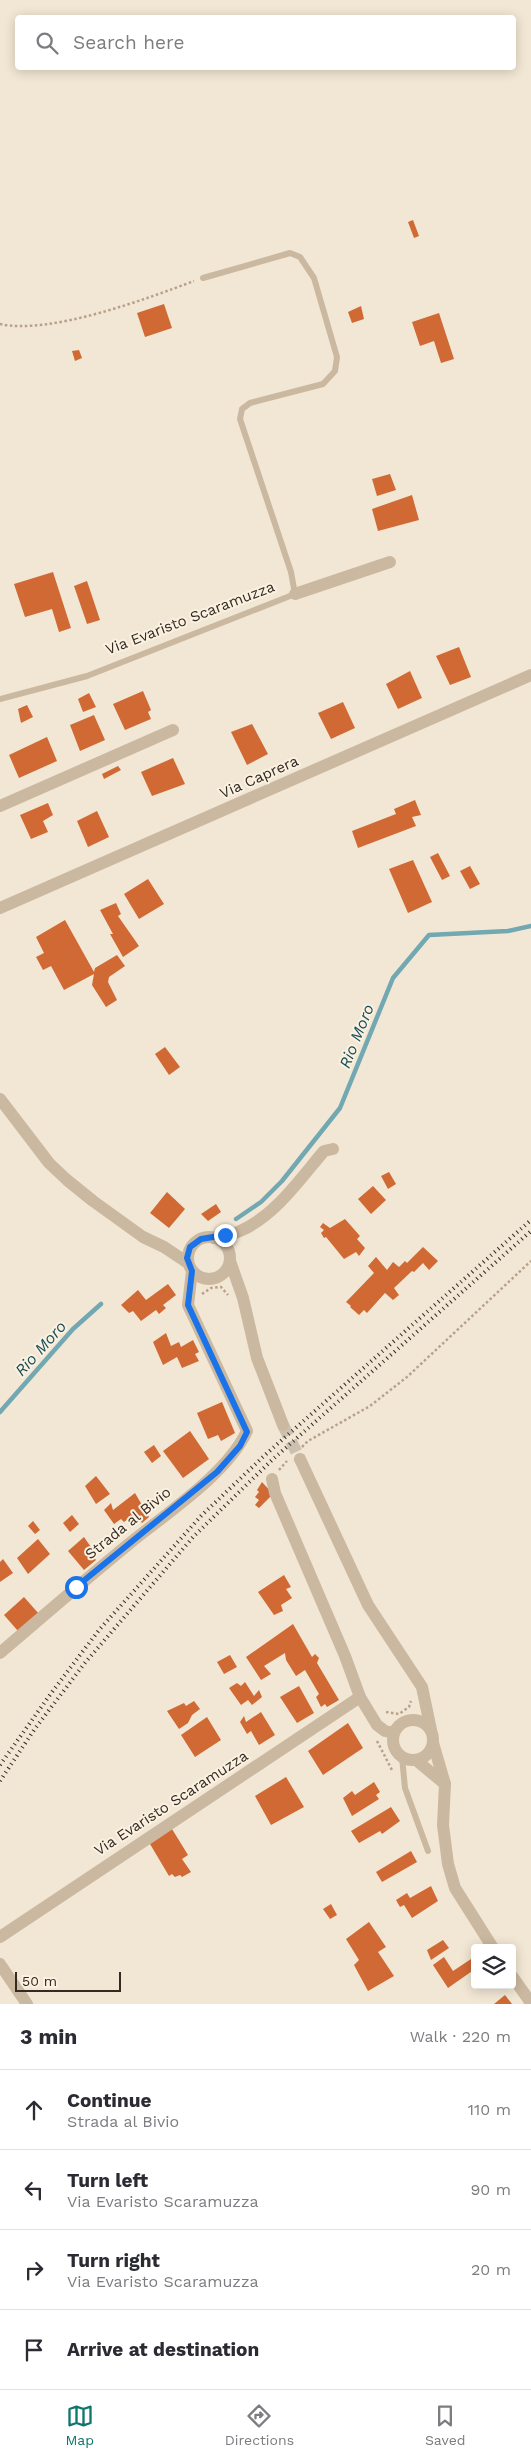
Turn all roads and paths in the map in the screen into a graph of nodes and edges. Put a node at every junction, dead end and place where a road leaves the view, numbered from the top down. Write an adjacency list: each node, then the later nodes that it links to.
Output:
1 (203, 278): 2 (path); 4 (lane)
2 (0, 324)
3 (390, 562): 4 (street, Via Evaristo Scaramuzza)
4 (295, 594): 6 (lane, Via Evaristo Scaramuzza)
5 (531, 675): 9 (street, Via Caprera)
6 (0, 699)
7 (173, 730): 8 (street)
8 (0, 806)
9 (0, 908)
10 (0, 1099): 15 (street)
11 (333, 1149): 12 (street)
12 (240, 1232): 13 (street); 16 (street)
13 (214, 1238): 14 (street); 16 (street)
14 (192, 1245): 15 (street); 18 (street)
15 (164, 1247): 18 (street)
16 (229, 1255): 19 (street); 20 (street)
17 (531, 1261): 25 (path)
18 (190, 1267): 19 (street); 23 (street)
19 (210, 1279): 20 (street); 23 (street)
20 (239, 1288): 24 (street)
21 (202, 1294): 22 (path)
22 (230, 1298)
23 (193, 1313): 28 (street, Strada al Bivio)
24 (283, 1425)
25 (308, 1441)
26 (300, 1459): 29 (street)
27 (272, 1479): 30 (street)
28 (0, 1654)
29 (419, 1695): 31 (path); 32 (street); 35 (street)
30 (360, 1697): 33 (street); 41 (street, Via Evaristo Scaramuzza)
31 (381, 1709)
32 (408, 1720): 33 (street); 35 (street)
33 (394, 1733): 36 (street)
34 (372, 1734): 38 (path)
35 (432, 1737): 37 (street); 39 (street)
36 (402, 1757): 37 (street); 40 (lane)
37 (416, 1760): 39 (street)
38 (393, 1772)
39 (445, 1784): 42 (street)
40 (428, 1851)
41 (0, 1937)
42 (490, 1944)
43 (0, 1964): 46 (street)
44 (516, 1982): 45 (street)
45 (531, 2003)
46 (27, 2004)

